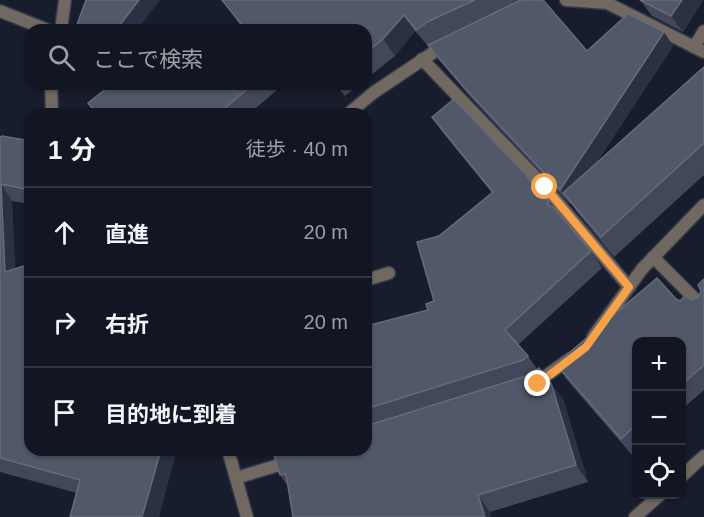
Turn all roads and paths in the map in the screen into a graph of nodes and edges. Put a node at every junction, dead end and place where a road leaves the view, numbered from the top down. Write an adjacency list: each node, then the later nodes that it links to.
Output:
1 (65, 0): 5 (street)
2 (566, 0): 8 (street)
3 (0, 11): 4 (street)
4 (33, 24)
5 (62, 24)
6 (704, 32): 8 (street)
7 (454, 41): 9 (street)
8 (699, 49)
9 (422, 59): 12 (street); 17 (street)
10 (51, 90): 11 (street)
11 (52, 108)
12 (355, 108)
13 (704, 205): 14 (street)
14 (653, 257): 17 (street); 18 (street)
15 (389, 273): 16 (street)
16 (372, 278)
17 (629, 287): 19 (street)
18 (704, 308)
19 (515, 391)
20 (230, 456): 24 (street)
21 (704, 456): 23 (street)
22 (304, 457): 24 (street)
23 (686, 472)
24 (236, 478): 26 (street)
25 (655, 499): 27 (street)
26 (247, 517)
27 (635, 517)

